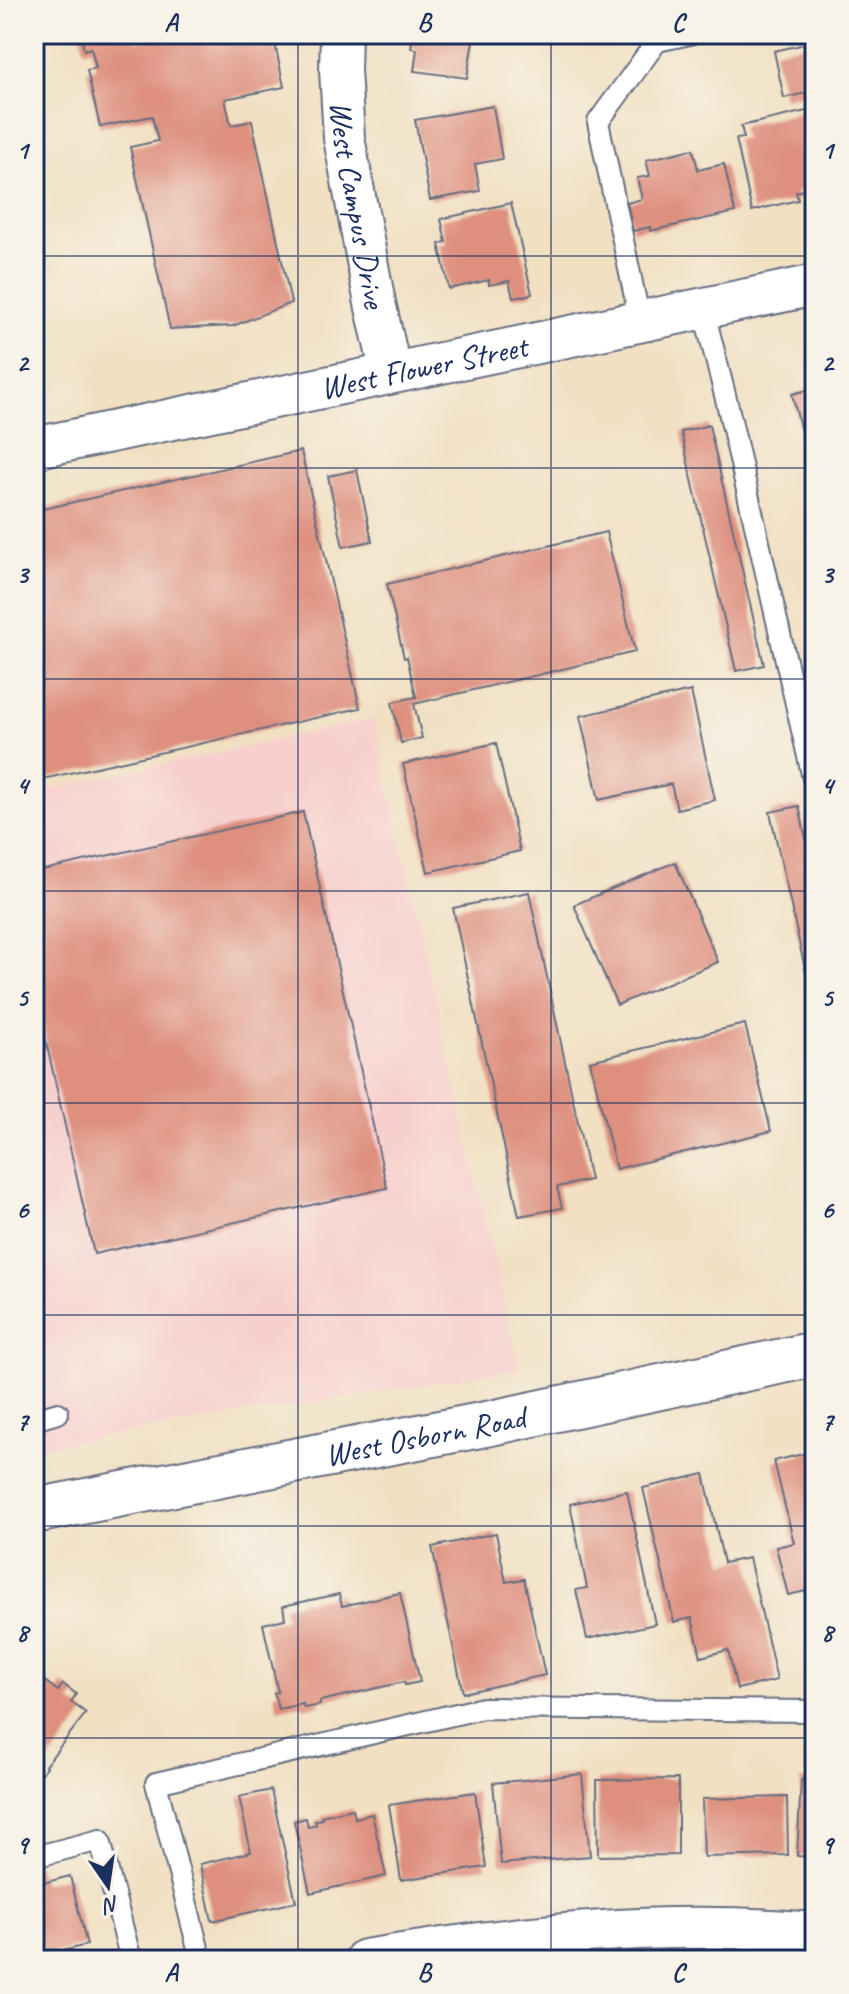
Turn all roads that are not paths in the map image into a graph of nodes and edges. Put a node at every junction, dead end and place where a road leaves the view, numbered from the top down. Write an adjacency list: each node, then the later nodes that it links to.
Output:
1 (341, 34): 6 (street, West Campus Drive)
2 (690, 34): 5 (lane)
3 (815, 285): 4 (street, West Flower Street)
4 (703, 308): 5 (street, West Flower Street); 8 (lane)
5 (640, 321): 6 (street, West Flower Street)
6 (391, 373): 7 (street, West Flower Street)
7 (34, 448)
8 (815, 787)
9 (815, 1354): 12 (street, West Osborn Road)
10 (58, 1413): 11 (lane)
11 (34, 1420)
12 (34, 1511)
13 (815, 1711): 17 (lane)
14 (34, 1857): 16 (lane)
15 (815, 1933): 18 (street)
16 (131, 1960)
17 (201, 1960)
18 (365, 1960)

